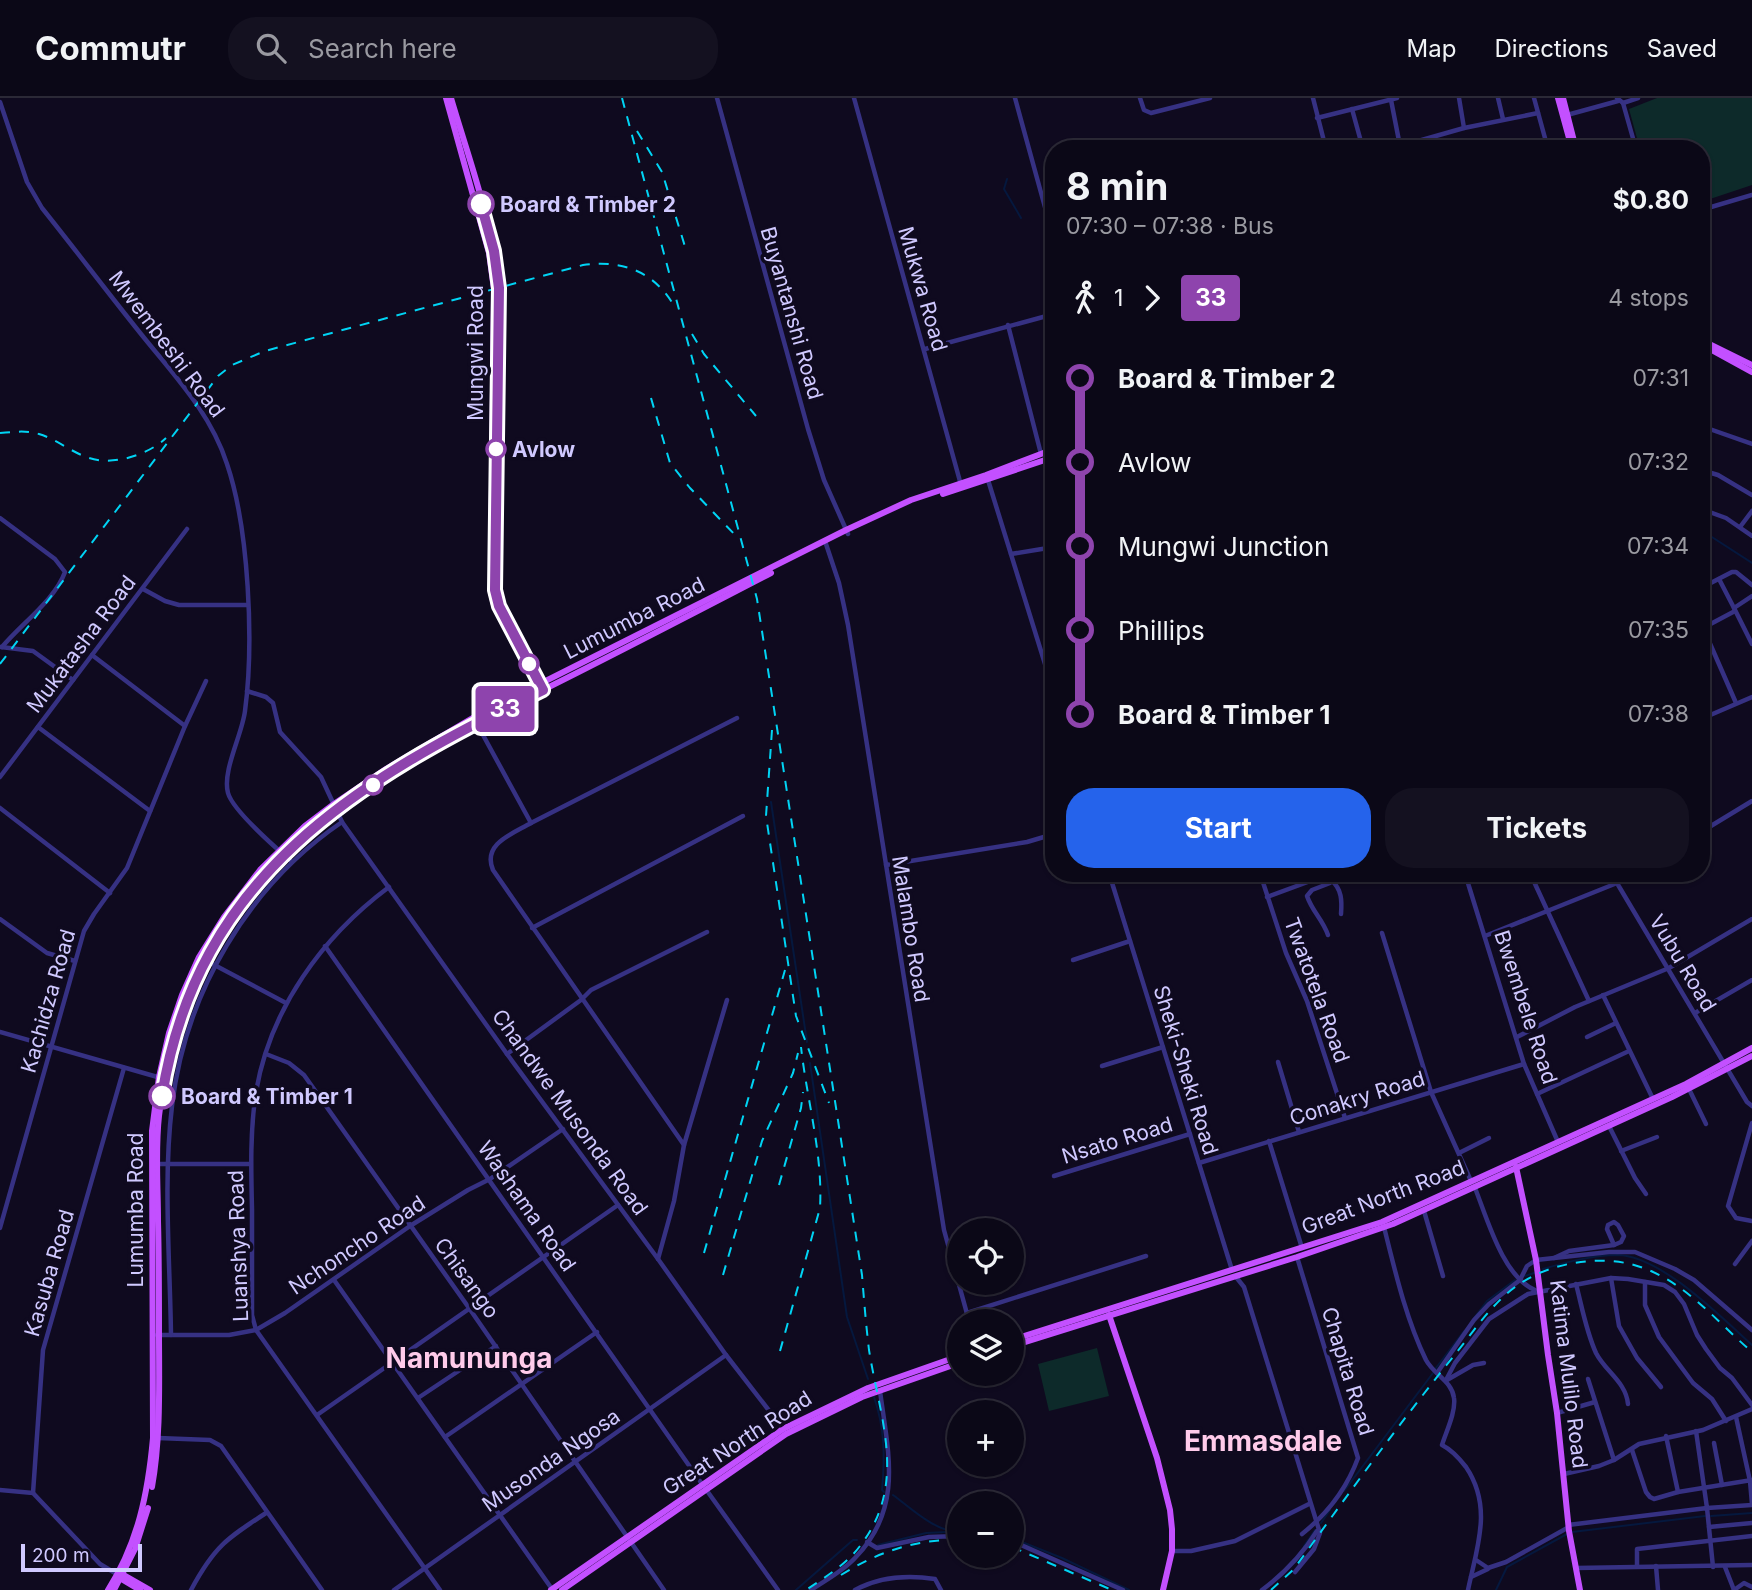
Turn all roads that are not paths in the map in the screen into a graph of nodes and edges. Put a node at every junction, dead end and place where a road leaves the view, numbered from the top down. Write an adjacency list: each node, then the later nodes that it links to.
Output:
1 (448, 98): 74 (main road, Mungwi Road)
2 (717, 98): 54 (street, Buyantanshi Road)
3 (854, 98): 37 (street, Mukwa Road)
4 (1015, 98): 31 (street)
5 (1140, 98): 6 (street)
6 (1210, 98)
7 (1312, 98): 19 (street)
8 (1459, 98): 21 (street)
9 (1498, 98): 20 (street)
10 (1534, 98): 17 (street)
11 (1560, 98): 18 (main road); 27 (main road)
12 (1638, 98): 14 (street)
13 (1394, 99): 16 (street); 24 (street)
14 (1619, 100): 18 (street); 29 (street)
15 (0, 102): 64 (street, Mwembeshi Road)
16 (1352, 109): 19 (street); 23 (street)
17 (1538, 113): 20 (street); 26 (street)
18 (1567, 115): 28 (main road)
19 (1317, 118): 22 (street)
20 (1503, 119): 21 (street)
21 (1464, 128): 25 (street)
22 (1323, 140)
23 (1361, 140)
24 (1400, 140)
25 (1422, 140)
26 (1546, 140)
27 (1572, 140)
28 (1572, 140)
29 (1633, 140)
30 (1752, 195): 32 (street)
31 (1045, 207)
32 (1710, 208)
33 (1045, 316): 34 (street)
34 (1008, 326): 37 (street); 43 (street)
35 (1710, 346): 38 (main road)
36 (1710, 347): 39 (main road)
37 (925, 349): 47 (street, Mukwa Road)
38 (1752, 365)
39 (1752, 372)
40 (1710, 429): 41 (street)
41 (1752, 444)
42 (1045, 452): 43 (main road, Lumumba Road)
43 (1041, 454): 46 (main road, Lumumba Road)
44 (1045, 460): 46 (main road, Lumumba Road)
45 (1710, 473): 48 (street)
46 (987, 478): 47 (main road, Lumumba Road); 58 (street)
47 (961, 487): 54 (main road, Lumumba Road)
48 (1752, 495)
49 (1752, 511): 52 (street)
50 (1710, 512): 52 (street)
51 (0, 517): 69 (street)
52 (1740, 527): 55 (street)
53 (187, 528): 62 (street, Mukatasha Road)
54 (847, 532): 56 (main road, Lumumba Road)
55 (1752, 536)
56 (825, 543): 74 (main road, Lumumba Road); 95 (street, Malambo Road)
57 (1045, 548): 58 (street)
58 (1011, 554): 71 (street)
59 (1719, 579): 60 (street); 61 (street); 65 (street)
60 (1710, 584)
61 (1752, 586)
62 (144, 589): 64 (street); 70 (street, Mukatasha Road)
63 (1752, 596): 65 (street)
64 (248, 605): 75 (street, Mwembeshi Road)
65 (1734, 610): 66 (street); 68 (street)
66 (1710, 622)
67 (1710, 644): 77 (street)
68 (1752, 644)
69 (1, 647): 72 (street)
70 (92, 655): 72 (street, Mukatasha Road); 81 (street)
71 (1045, 661)
72 (74, 680): 82 (street, Mukatasha Road)
73 (206, 681): 81 (street, Kachidza Road)
74 (540, 688): 80 (main road, Lumumba Road); 85 (main road, Lumumba Road)
75 (247, 691): 85 (street, Chandwe Musonda Road); 93 (street, Mwembeshi Road)
76 (1752, 696): 77 (street)
77 (1737, 703): 78 (street)
78 (1710, 715)
79 (737, 718): 90 (street)
80 (477, 724): 85 (main road, Lumumba Road); 90 (street)
81 (185, 726): 87 (street, Kachidza Road)
82 (38, 727): 83 (street, Mukatasha Road); 87 (street)
83 (0, 777)
84 (1752, 801): 91 (street)
85 (336, 807): 89 (street, Chandwe Musonda Road); 93 (main road, Lumumba Road)
86 (0, 808): 105 (street)
87 (150, 811): 105 (street, Kachidza Road)
88 (743, 816): 111 (street)
89 (342, 822): 94 (street); 104 (street, Chandwe Musonda Road)
90 (531, 823): 111 (street)
91 (1710, 827)
92 (1045, 837): 95 (street)
93 (281, 852): 94 (street); 118 (main road, Lumumba Road); 146 (main road, Lumumba Road)
94 (292, 862): 121 (street)
95 (886, 865): 200 (street, Malambo Road)
96 (1112, 882): 116 (street, Sheki-Sheki Road)
97 (1263, 882): 106 (street, Twatotela Road)
98 (1313, 882): 106 (street)
99 (1323, 882): 114 (street)
100 (1335, 882): 108 (street)
101 (1468, 882): 115 (street, Bwembele Road)
102 (1534, 882): 107 (street)
103 (1616, 883): 107 (street); 122 (street, Vubu Road)
104 (388, 887): 117 (street, Luanshya Road); 139 (street, Chandwe Musonda Road)
105 (110, 893): 120 (street, Kachidza Road)
106 (1267, 897): 152 (street, Twatotela Road)
107 (1548, 912): 115 (street); 127 (street)
108 (1341, 914)
109 (0, 919): 120 (street)
110 (1752, 919): 122 (street)
111 (532, 928): 125 (street)
112 (707, 932): 125 (street)
113 (1382, 933): 148 (street)
114 (1328, 935)
115 (1485, 936): 132 (street, Bwembele Road)
116 (1130, 940): 119 (street); 135 (street, Sheki-Sheki Road)
117 (325, 946): 128 (street, Luanshya Road); 172 (street, Washama Road)
118 (205, 960): 121 (street); 146 (main road, Lumumba Road)
119 (1073, 960)
120 (75, 961): 134 (street, Kachidza Road)
121 (216, 965): 128 (street); 169 (street)
122 (1669, 968): 124 (street); 129 (street, Vubu Road)
123 (1752, 980): 129 (street)
124 (1603, 995): 127 (street); 130 (street)
125 (581, 1000): 139 (street); 163 (street)
126 (727, 1000): 163 (street)
127 (1589, 1001): 132 (street)
128 (286, 1003): 138 (street, Luanshya Road)
129 (1695, 1013): 144 (street, Vubu Road)
130 (1616, 1023): 133 (street); 137 (street)
131 (0, 1032): 134 (street)
132 (1517, 1037): 142 (street, Bwembele Road)
133 (1587, 1037)
134 (51, 1046): 145 (street); 180 (street, Kachidza Road)
135 (1163, 1047): 143 (street); 158 (street, Sheki-Sheki Road)
136 (1752, 1048): 144 (main road, Great North Road)
137 (1629, 1051): 149 (street); 150 (street)
138 (266, 1054): 168 (street, Luanshya Road); 179 (street, Chisango)
139 (507, 1054): 156 (street, Chandwe Musonda Road)
140 (1752, 1056): 144 (main road, Great North Road)
141 (1278, 1062): 157 (street)
142 (1524, 1063): 148 (street, Conakry Road); 149 (street, Bwembele Road)
143 (1102, 1066)
144 (1726, 1067): 147 (main road, Great North Road); 150 (main road, Great North Road); 151 (street, Vubu Road)
145 (124, 1068): 146 (street); 247 (street, Kasuba Road)
146 (162, 1078): 167 (main road, Lumumba Road); 206 (main road, Lumumba Road)
147 (1689, 1089): 154 (street); 155 (main road, Great North Road)
148 (1432, 1092): 152 (street, Conakry Road); 165 (street)
149 (1537, 1094): 162 (street, Bwembele Road)
150 (1653, 1099): 162 (main road, Great North Road)
151 (1752, 1106)
152 (1345, 1118): 157 (street, Conakry Road)
153 (1752, 1123): 177 (street)
154 (1706, 1124)
155 (1609, 1126): 164 (street); 170 (main road, Great North Road)
156 (562, 1129): 172 (street, Nchoncho Road); 175 (street, Chandwe Musonda Road)
157 (1299, 1132): 161 (street, Conakry Road)
158 (1190, 1134): 166 (street, Sheki-Sheki Road); 171 (street, Nsato Road)
159 (1657, 1137): 164 (street)
160 (1489, 1138): 165 (street)
161 (1269, 1142): 166 (street, Conakry Road); 183 (street)
162 (1558, 1142): 170 (main road, Great North Road)
163 (684, 1145): 187 (street)
164 (1621, 1151): 174 (street)
165 (1459, 1153): 173 (street)
166 (1199, 1163): 191 (street, Sheki-Sheki Road)
167 (158, 1164): 169 (street); 206 (main road, Lumumba Road)
168 (250, 1164): 169 (street); 203 (street, Luanshya Road)
169 (169, 1165): 207 (street)
170 (1516, 1166): 173 (main road, Great North Road); 189 (main road, Katima Mulilo Road)
171 (1054, 1176)
172 (490, 1180): 179 (street, Nchoncho Road); 184 (street, Washama Road)
173 (1473, 1185): 176 (main road, Great North Road); 178 (main road, Great North Road); 195 (street)
174 (1646, 1194)
175 (618, 1205): 184 (street); 187 (street, Chandwe Musonda Road)
176 (1424, 1210): 178 (main road, Great North Road); 192 (street)
177 (1752, 1221)
178 (1383, 1224): 183 (main road, Great North Road); 186 (main road, Great North Road); 216 (street)
179 (410, 1226): 194 (street, Nchoncho Road); 199 (street, Chisango)
180 (0, 1228)
181 (1752, 1241): 190 (street)
182 (1614, 1245): 182 (street); 188 (street)
183 (1302, 1248): 191 (main road, Great North Road)
184 (544, 1256): 199 (street); 205 (street, Washama Road)
185 (1146, 1256): 201 (street)
186 (1297, 1257): 191 (main road, Great North Road); 254 (street, Chapita Road)
187 (658, 1259): 211 (street, Chandwe Musonda Road)
188 (1553, 1259): 189 (street); 204 (street)
189 (1536, 1260): 195 (street); 198 (main road, Katima Mulilo Road)
190 (1735, 1264)
191 (1233, 1273): 202 (main road, Great North Road); 248 (street, Sheki-Sheki Road)
192 (1443, 1276)
193 (1611, 1278): 196 (street); 197 (street); 220 (street)
194 (334, 1280): 203 (street, Nchoncho Road); 213 (street)
195 (1520, 1280): 198 (street); 216 (street)
196 (1645, 1282): 225 (street); 230 (street)
197 (1576, 1284): 198 (street); 224 (street)
198 (1539, 1291): 218 (street); 227 (main road, Katima Mulilo Road)
199 (469, 1308): 210 (street, Chisango); 213 (street)
200 (966, 1309)
201 (980, 1309)
202 (1108, 1313): 208 (main road, Great North Road); 209 (main road, Great North Road); 265 (main road)
203 (256, 1330): 207 (street, Nchoncho Road); 228 (street, Luanshya Road)
204 (1752, 1330)
205 (597, 1332): 219 (street); 226 (street, Washama Road)
206 (156, 1335): 207 (street, Nchoncho Road); 235 (main road, Lumumba Road)
207 (171, 1335)
208 (1024, 1337)
209 (1024, 1342)
210 (496, 1346): 219 (street, Chisango); 222 (street)
211 (726, 1355): 226 (street, Musonda Ngosa); 231 (street, Chandwe Musonda Road)
212 (947, 1360): 231 (main road, Great North Road)
213 (392, 1362): 222 (street); 228 (street)
214 (1484, 1363): 218 (street)
215 (947, 1367): 221 (main road, Great North Road)
216 (1437, 1373): 218 (street)
217 (1588, 1379): 223 (street)
218 (1446, 1380): 266 (street)
219 (522, 1384): 234 (street); 239 (street, Chisango)
220 (1661, 1388)
221 (880, 1390): 231 (main road, Great North Road); 263 (street)
222 (418, 1399): 234 (street)
223 (1595, 1402): 227 (street); 238 (street)
224 (1628, 1404)
225 (1752, 1407): 229 (street)
226 (650, 1410): 239 (street, Musonda Ngosa); 243 (street, Washama Road)
227 (1558, 1413): 240 (main road, Katima Mulilo Road)
228 (317, 1415): 274 (street, Luanshya Road)
229 (1736, 1417): 230 (street); 241 (street)
230 (1726, 1422): 232 (street)
231 (784, 1431): 243 (main road, Great North Road)
232 (1696, 1431): 233 (street); 244 (street)
233 (1666, 1436): 237 (street); 246 (street)
234 (444, 1437): 252 (street)
235 (156, 1438): 251 (street); 276 (main road, Lumumba Road)
236 (1714, 1443): 242 (street)
237 (1633, 1450): 238 (street); 246 (street)
238 (1614, 1460): 240 (street)
239 (575, 1462): 252 (street, Musonda Ngosa); 261 (street, Chisango)
240 (1564, 1474): 256 (main road, Katima Mulilo Road)
241 (1751, 1480): 242 (street); 249 (street)
242 (1722, 1485): 244 (street)
243 (704, 1486): 261 (main road, Great North Road); 261 (main road, Great North Road); 290 (street, Washama Road)
244 (1705, 1488): 246 (street); 250 (street)
245 (0, 1490): 247 (street)
246 (1678, 1492)
247 (33, 1493): 276 (street)
248 (1309, 1504): 254 (street, Sheki-Sheki Road); 265 (street)
249 (1752, 1505): 250 (street)
250 (1707, 1512): 255 (street); 256 (street)
251 (266, 1513): 283 (street); 284 (street)
252 (500, 1516): 274 (street, Musonda Ngosa); 287 (street)
253 (1752, 1522): 255 (street)
254 (1315, 1523): 257 (street, Sheki-Sheki Road); 258 (street)
255 (1709, 1527): 262 (street)
256 (1569, 1529): 272 (street); 273 (main road, Katima Mulilo Road)
257 (1318, 1530): 275 (street); 296 (street)
258 (1302, 1534)
259 (947, 1536): 263 (street)
260 (1752, 1536): 262 (street)
261 (629, 1539): 287 (main road, Great North Road); 288 (main road, Great North Road); 289 (street, Chisango)
262 (1710, 1541): 268 (street); 270 (street)
263 (867, 1542): 291 (street)
264 (1024, 1546): 294 (street)
265 (1172, 1550): 295 (main road)
266 (1476, 1560): 272 (street); 277 (street)
267 (1752, 1565): 271 (street)
268 (1637, 1566): 269 (street); 273 (street)
269 (1656, 1566): 270 (street); 299 (street)
270 (1713, 1567): 271 (street)
271 (1725, 1567): 300 (street)
272 (1488, 1568): 277 (street)
273 (1575, 1568): 298 (main road, Katima Mulilo Road)
274 (425, 1569): 285 (street, Musonda Ngosa); 286 (street, Luanshya Road)
275 (1295, 1572)
276 (119, 1575): 279 (main road, Lumumba Road); 280 (main road, Lumumba Road); 281 (main road); 282 (main road)
277 (1471, 1577): 297 (street)
278 (1752, 1587): 300 (street)
279 (108, 1590)
280 (114, 1590)
281 (140, 1590)
282 (150, 1590)
283 (191, 1590)
284 (322, 1590)
285 (394, 1590)
286 (440, 1590)
287 (552, 1590)
288 (562, 1590)
289 (664, 1590)
290 (778, 1590)
291 (811, 1590)
292 (855, 1590): 293 (street)
293 (941, 1590)
294 (1123, 1590)
295 (1163, 1590)
296 (1262, 1590)
297 (1468, 1590)
298 (1580, 1590)
299 (1658, 1590)
300 (1734, 1590)

